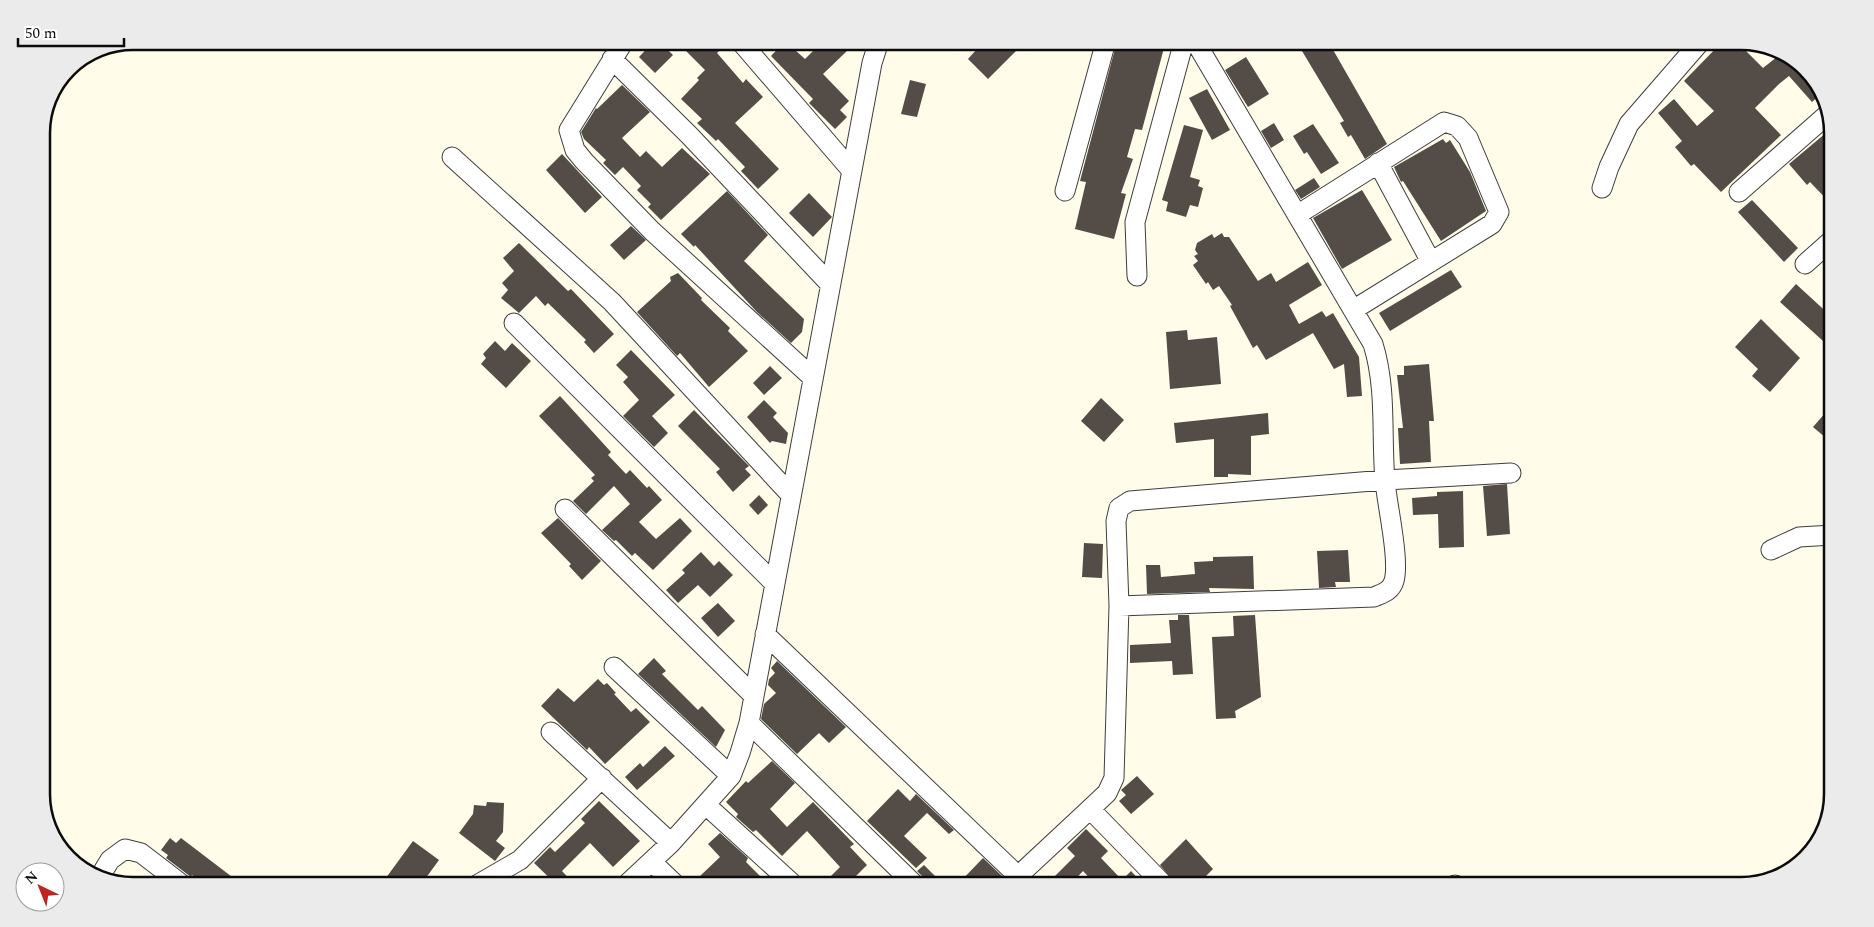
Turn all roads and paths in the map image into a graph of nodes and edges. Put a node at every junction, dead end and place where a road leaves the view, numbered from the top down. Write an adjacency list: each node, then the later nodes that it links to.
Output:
1 (618, 50): 8 (street)
2 (748, 50): 12 (street)
3 (875, 50): 12 (street)
4 (1104, 50): 14 (street)
5 (1182, 50): 20 (street)
6 (1200, 50): 16 (street)
7 (1693, 50): 13 (street)
8 (612, 59): 21 (street); 24 (street)
9 (1822, 119): 15 (street)
10 (452, 157): 27 (street)
11 (1378, 163): 16 (street); 18 (street); 18 (street)
12 (852, 171): 21 (street)
13 (1602, 188)
14 (1065, 191)
15 (1739, 192)
16 (1297, 214): 22 (street)
17 (1824, 247): 19 (street)
18 (1431, 262): 22 (street)
19 (1806, 264)
20 (1137, 276)
21 (830, 284): 24 (street)
22 (1353, 310): 26 (street)
23 (514, 323): 31 (street)
24 (813, 378): 27 (street)
25 (1511, 473): 26 (street)
26 (1385, 480): 32 (street); 32 (street)
27 (791, 495): 31 (street)
28 (565, 509): 35 (street)
29 (1824, 536): 30 (street)
30 (1771, 550)
31 (775, 584): 33 (street)
32 (1119, 606): 41 (street)
33 (765, 634): 35 (street); 51 (street)
34 (614, 667): 38 (street)
35 (754, 696): 36 (street)
36 (748, 723): 38 (street); 50 (street)
37 (551, 732): 39 (street)
38 (731, 776): 40 (street)
39 (602, 778): 42 (street); 46 (street)
40 (706, 806): 42 (street); 49 (street)
41 (1090, 809): 52 (street); 53 (street)
42 (671, 843): 43 (street)
43 (652, 862): 47 (street); 48 (street)
44 (103, 871): 45 (street)
45 (172, 877)
46 (491, 877)
47 (635, 877)
48 (667, 877)
49 (785, 877)
50 (907, 877)
51 (1013, 877)
52 (1023, 877)
53 (1156, 877)

